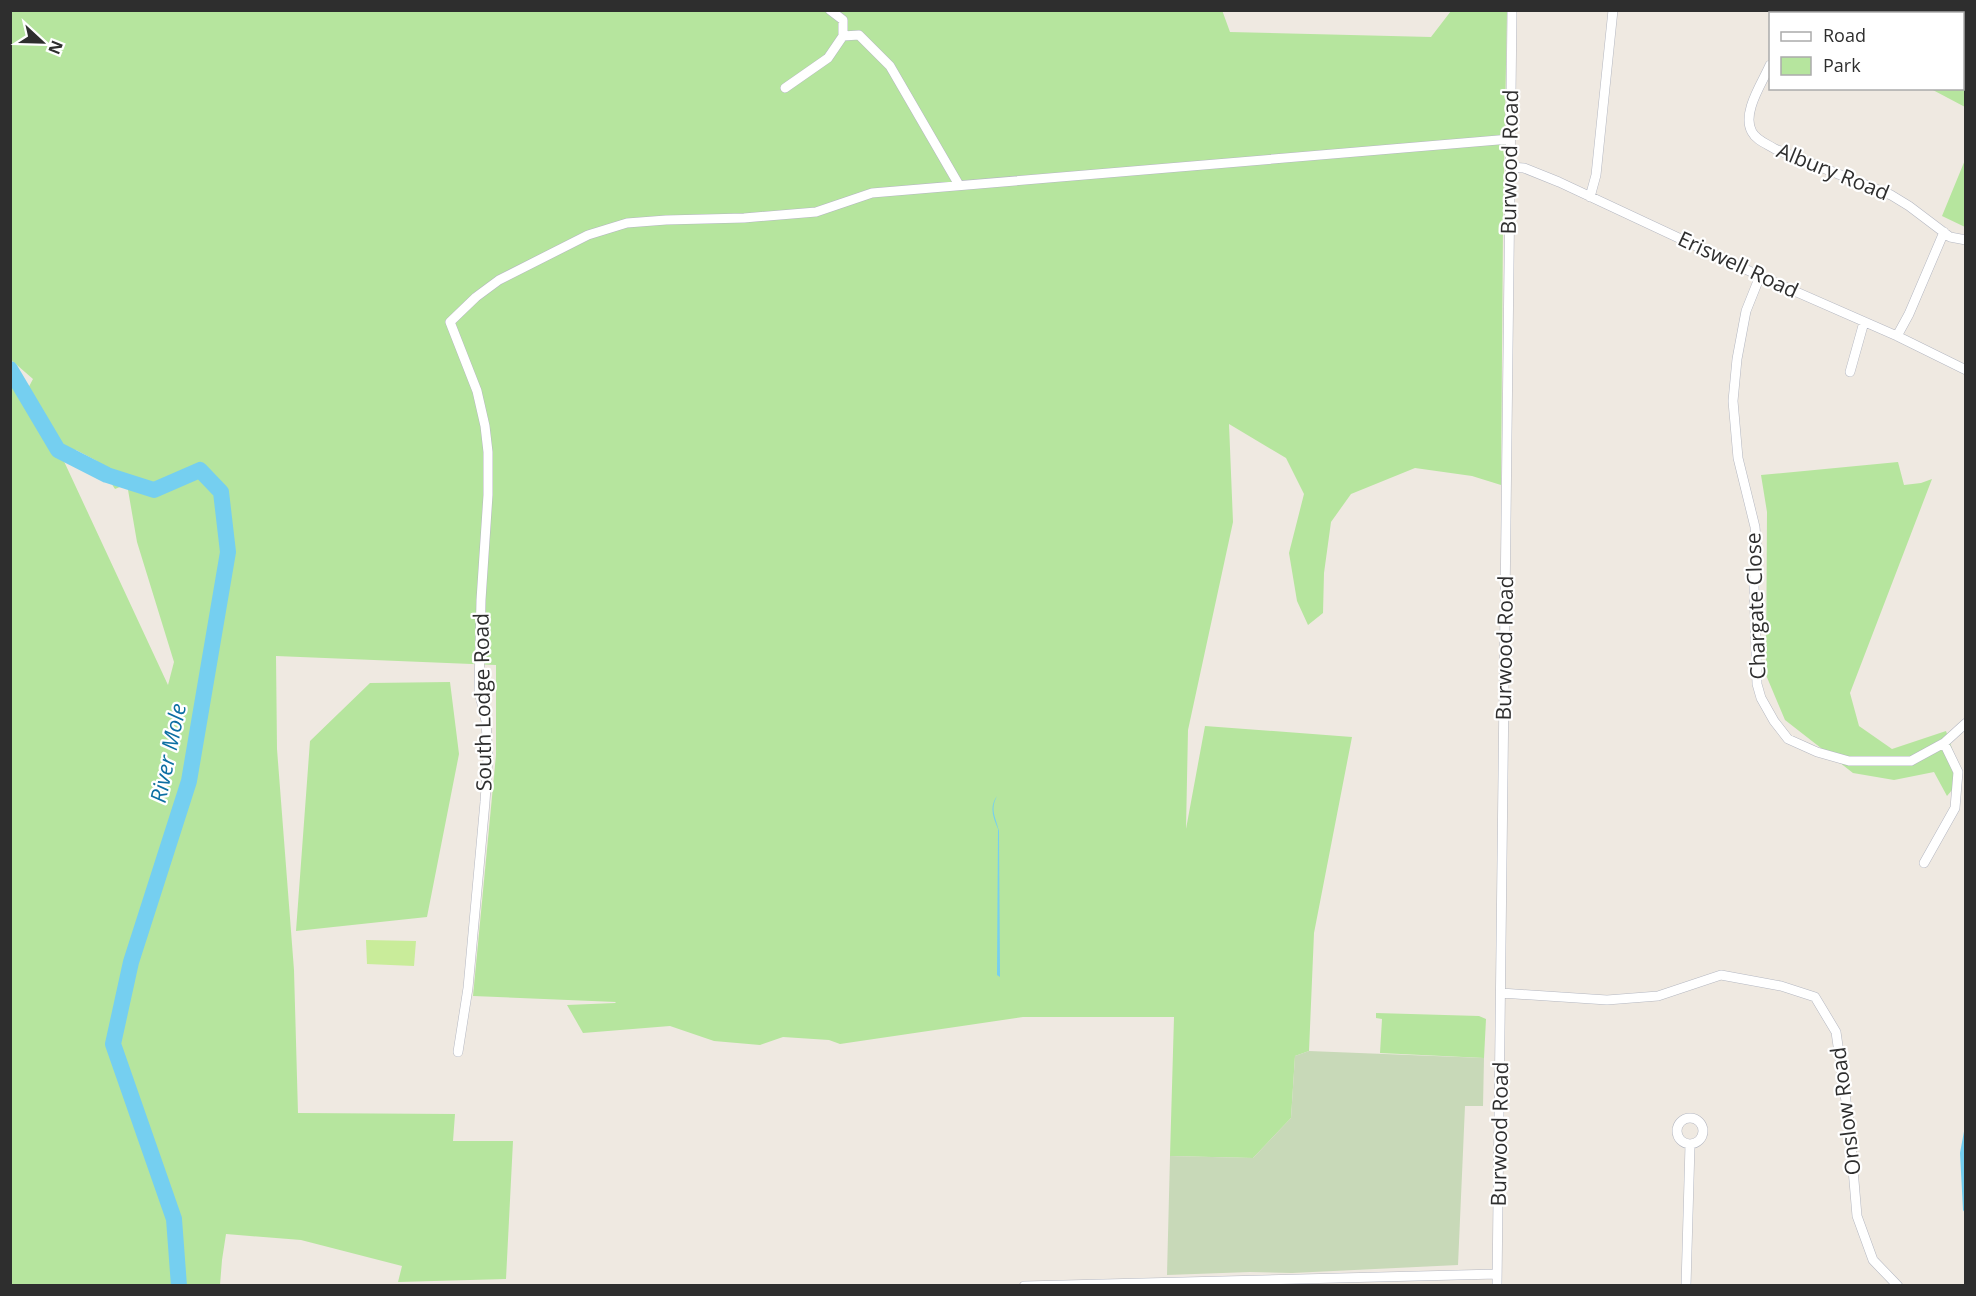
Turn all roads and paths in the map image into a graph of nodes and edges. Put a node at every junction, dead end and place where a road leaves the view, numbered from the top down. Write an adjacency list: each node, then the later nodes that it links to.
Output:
1 (830, 10): 4 (street)
2 (1512, 10): 9 (street, Burwood Road)
3 (1612, 10): 12 (street)
4 (843, 20): 5 (street); 6 (street)
5 (859, 34): 6 (street); 11 (street)
6 (843, 36): 8 (street)
7 (1769, 67): 13 (street, Albury Road)
8 (785, 88)
9 (1510, 139): 10 (street, Burwood Road); 11 (street)
10 (1509, 167): 12 (street, Eriswell Road); 23 (street, Burwood Road)
11 (959, 185): 24 (street, South Lodge Road)
12 (1590, 197): 15 (street, Eriswell Road)
13 (1944, 232): 14 (street); 17 (street)
14 (1965, 240)
15 (1760, 276): 16 (street, Eriswell Road); 21 (street, Chargate Close)
16 (1864, 322): 17 (street, Eriswell Road); 19 (street)
17 (1897, 336): 18 (street, Eriswell Road)
18 (1965, 370)
19 (1850, 372)
20 (1965, 723): 21 (street, Chargate Close)
21 (1944, 743): 22 (street)
22 (1924, 863)
23 (1501, 993): 26 (street, Burwood Road); 30 (street, Onslow Road)
24 (458, 1052)
25 (1690, 1145): 29 (street)
26 (1497, 1274): 27 (street); 28 (street, Burwood Road)
27 (1024, 1286)
28 (1497, 1286)
29 (1686, 1286)
30 (1898, 1286)

